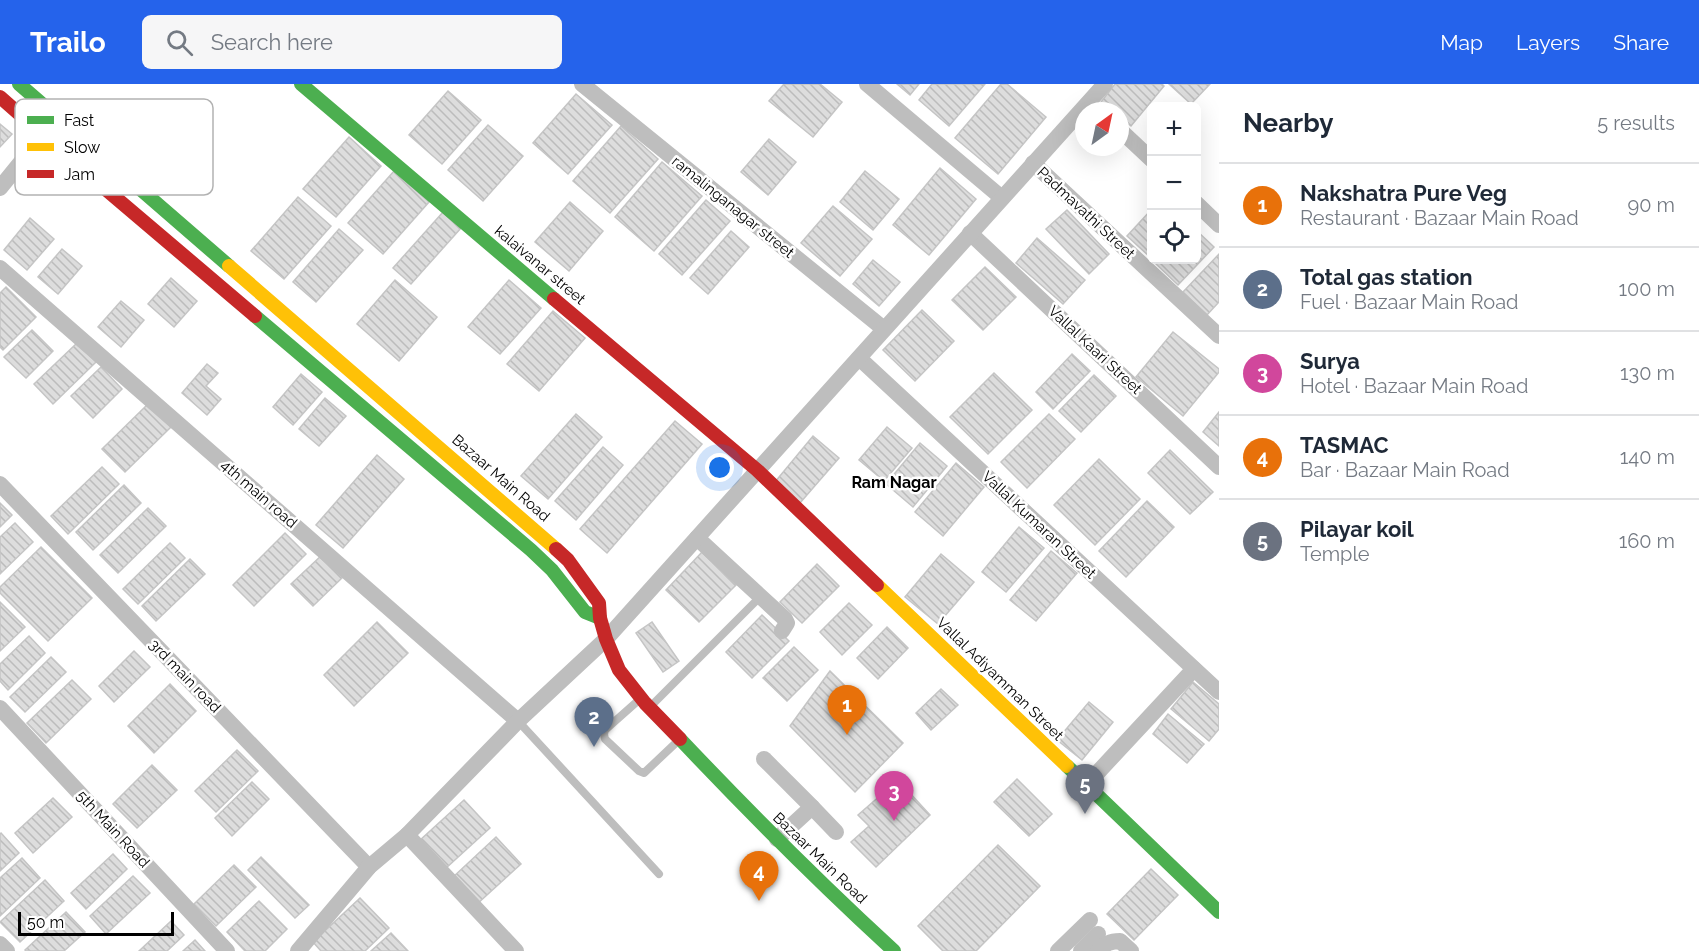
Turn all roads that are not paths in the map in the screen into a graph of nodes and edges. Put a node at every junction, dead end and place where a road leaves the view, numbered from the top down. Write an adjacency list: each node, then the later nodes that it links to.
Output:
1 (19, 84): 7 (main road, Bazaar Main Road)
2 (301, 84): 27 (main road, kalaivanar street)
3 (582, 84): 23 (street, ramalinganagar street)
4 (867, 84): 18 (street)
5 (1105, 84): 8 (street)
6 (0, 97): 9 (main road)
7 (36, 99)
8 (1096, 102)
9 (15, 110)
10 (1075, 124): 13 (street)
11 (1129, 138): 12 (street)
12 (1148, 156)
13 (1033, 163): 18 (street); 24 (street, Padmavathi Street)
14 (15, 170): 15 (street)
15 (0, 188)
16 (114, 195): 31 (main road)
17 (148, 195): 31 (main road, Bazaar Main Road)
18 (1002, 198): 21 (street)
19 (1201, 207): 20 (street)
20 (1219, 225)
21 (970, 233): 23 (street); 26 (street, Vallal Kaari Street)
22 (0, 268): 38 (street, 4th main road)
23 (884, 329): 25 (street)
24 (1219, 336)
25 (859, 358): 27 (street); 34 (street, Vallal Kumaran Street)
26 (1219, 466)
27 (757, 470): 29 (street); 41 (main road, Vallal Adiyamman Street)
28 (0, 484): 46 (street, 3rd main road)
29 (697, 538): 30 (street); 33 (street)
30 (761, 596): 32 (street); 36 (lane)
31 (600, 618): 33 (main road, Bazaar Main Road)
32 (782, 631)
33 (606, 639): 36 (main road, Bazaar Main Road); 38 (street)
34 (1194, 669): 35 (street, Vallal Kumaran Street); 41 (street)
35 (1219, 692)
36 (645, 703): 39 (main road, Bazaar Main Road); 39 (lane)
37 (0, 708): 52 (street, 5th Main Road)
38 (518, 721): 44 (street); 47 (lane)
39 (680, 738): 45 (main road, Bazaar Main Road)
40 (764, 759): 42 (street)
41 (1087, 784): 48 (main road, Vallal Adiyamman Street)
42 (812, 807): 43 (street); 45 (street)
43 (836, 832)
44 (407, 835): 46 (street); 53 (street)
45 (777, 839): 54 (main road, Bazaar Main Road)
46 (369, 867): 50 (street)
47 (659, 874)
48 (1219, 912)
49 (0, 944): 51 (street)
50 (303, 950)
51 (7, 951)
52 (227, 951)
53 (516, 951)
54 (894, 951)
55 (1058, 951): 56 (street)
56 (1081, 951)
57 (1098, 951): 58 (street)
58 (1131, 951)

